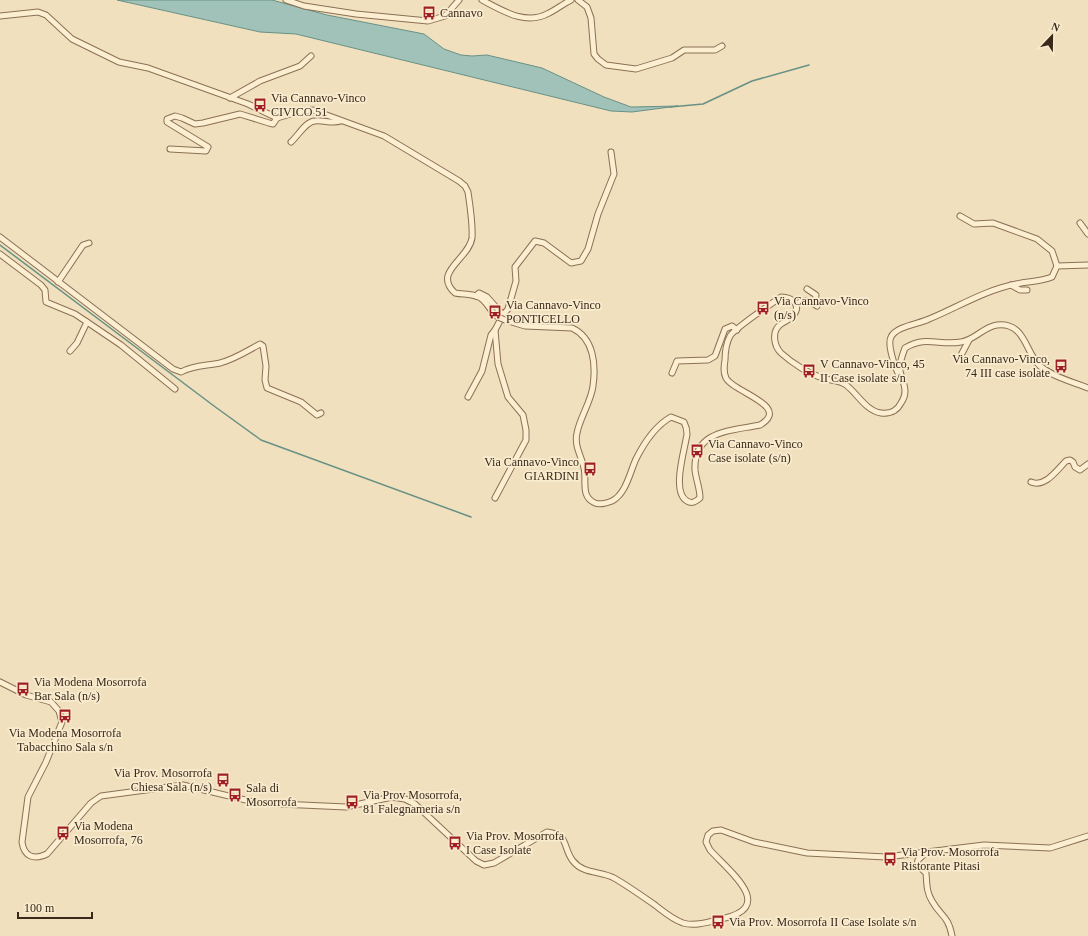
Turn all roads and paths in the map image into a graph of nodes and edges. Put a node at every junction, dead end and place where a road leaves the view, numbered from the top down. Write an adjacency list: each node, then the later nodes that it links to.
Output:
1 (286, 0): 2 (street)
2 (459, 0)
3 (482, 0): 4 (street)
4 (571, 0)
5 (578, 0): 7 (street)
6 (0, 16): 9 (street)
7 (722, 46)
8 (311, 56): 9 (street)
9 (230, 98): 10 (street)
10 (277, 118): 11 (street); 13 (street)
11 (342, 121): 12 (street); 28 (street)
12 (291, 142)
13 (170, 149)
14 (610, 152): 28 (street)
15 (960, 216): 22 (street)
16 (1080, 222): 17 (street)
17 (1088, 234)
18 (0, 237): 23 (street)
19 (89, 243): 23 (street)
20 (0, 254): 29 (street)
21 (1088, 265): 22 (street)
22 (1057, 266): 24 (street)
23 (58, 282): 40 (street)
24 (1011, 285): 26 (street); 36 (street)
25 (807, 289): 27 (street)
26 (1027, 290)
27 (796, 304): 31 (street); 36 (street)
28 (502, 317): 30 (street); 31 (street)
29 (87, 322): 33 (street); 38 (street)
30 (495, 330): 39 (street); 43 (street)
31 (737, 330): 35 (street)
32 (969, 340): 34 (street); 36 (street); 37 (street)
33 (70, 351)
34 (959, 359)
35 (672, 373)
36 (904, 385)
37 (1088, 388)
38 (175, 389)
39 (468, 397)
40 (321, 413)
41 (1088, 464): 42 (street)
42 (1031, 482)
43 (495, 498)
44 (0, 682): 46 (street)
45 (1088, 836): 46 (street)
46 (927, 852): 47 (street)
47 (952, 936)

